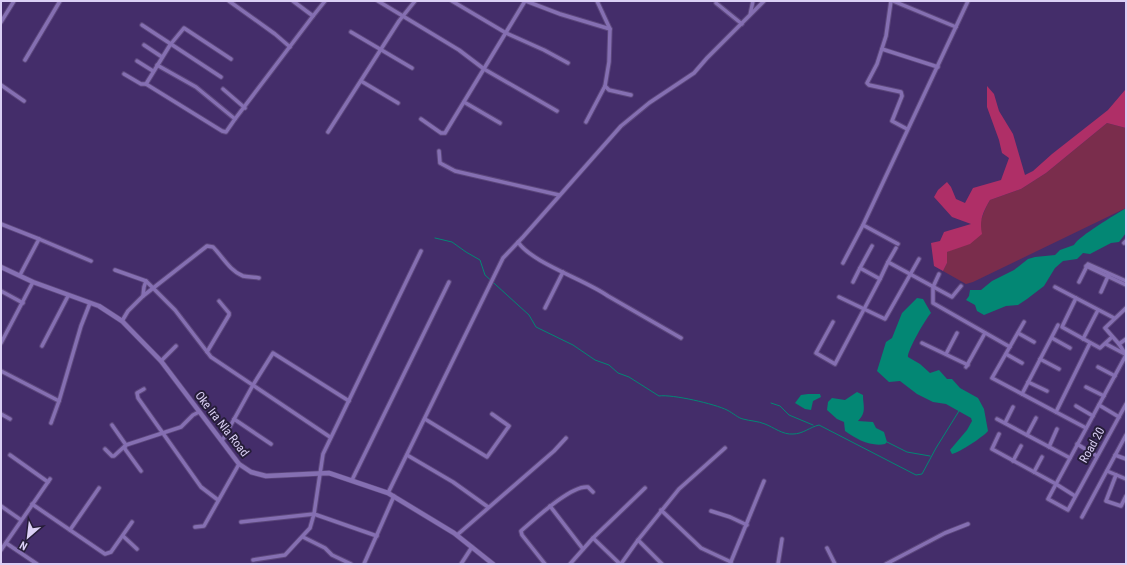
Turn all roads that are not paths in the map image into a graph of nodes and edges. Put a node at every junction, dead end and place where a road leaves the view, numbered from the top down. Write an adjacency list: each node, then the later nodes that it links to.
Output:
1 (14, 1): 19 (street)
2 (60, 1): 33 (street)
3 (229, 1): 28 (street)
4 (293, 1): 17 (street)
5 (324, 1): 17 (street)
6 (378, 1): 18 (street)
7 (415, 1): 18 (street)
8 (452, 1): 25 (street)
9 (525, 1): 23 (street); 25 (street)
10 (597, 1): 23 (street)
11 (753, 1): 16 (street)
12 (764, 1): 16 (street)
13 (892, 1): 22 (street); 30 (street)
14 (968, 1): 22 (street)
15 (716, 3): 20 (street)
16 (750, 15): 20 (street)
17 (313, 16): 28 (street)
18 (402, 17): 29 (street); 39 (street)
19 (1, 22)
20 (742, 24): 61 (street)
21 (142, 25): 27 (street)
22 (956, 27): 37 (street)
23 (610, 29): 46 (street)
24 (351, 32): 29 (street)
25 (506, 33): 35 (street); 39 (street)
26 (144, 45): 31 (street)
27 (170, 45): 31 (street); 32 (street); 42 (street)
28 (290, 47): 52 (street)
29 (382, 49): 38 (street); 43 (street)
30 (882, 49): 37 (street); 58 (street)
31 (162, 57): 36 (street)
32 (231, 58)
33 (25, 60)
34 (137, 62): 40 (street)
35 (568, 63)
36 (157, 65): 40 (street); 54 (street)
37 (938, 67): 58 (street)
38 (412, 68)
39 (484, 69): 50 (street); 53 (street)
40 (153, 71): 44 (street)
41 (124, 74): 44 (street)
42 (221, 78)
43 (361, 81): 51 (street); 59 (street)
44 (146, 84): 54 (street)
45 (1, 85): 49 (street)
46 (605, 86): 48 (street); 56 (street)
47 (223, 89): 52 (street)
48 (631, 96)
49 (24, 101)
50 (464, 102): 55 (street); 57 (street)
51 (398, 103)
52 (244, 108): 54 (street)
53 (557, 111)
54 (235, 119)
55 (421, 119)
56 (586, 122)
57 (500, 123)
58 (908, 129): 63 (street)
59 (328, 132)
60 (439, 150): 61 (street)
61 (559, 195): 65 (street)
62 (1, 224): 64 (street)
63 (863, 225): 66 (street); 73 (street)
64 (39, 239): 71 (street); 80 (street)
65 (518, 242): 77 (street); 164 (street)
66 (898, 244)
67 (872, 246): 75 (street)
68 (896, 248): 72 (street)
69 (422, 251): 151 (street)
70 (919, 259): 78 (street)
71 (91, 261)
72 (888, 262): 78 (street); 83 (street)
73 (843, 263)
74 (1, 266): 80 (street, Oke Ira Nla Road)
75 (860, 268): 83 (street); 88 (street)
76 (115, 270): 84 (street)
77 (563, 272): 105 (street); 118 (street)
78 (911, 274): 92 (street); 106 (street)
79 (939, 274): 92 (street)
80 (20, 275): 86 (street, Oke Ira Nla Road)
81 (1109, 275): 85 (street); 89 (street); 90 (street); 96 (street)
82 (259, 278): 94 (street)
83 (880, 279): 106 (street)
84 (146, 281): 94 (street); 98 (street)
85 (1126, 281)
86 (33, 282): 97 (street, Oke Ira Nla Road); 102 (street)
87 (449, 282): 201 (street)
88 (853, 282)
89 (1079, 282)
90 (1126, 285)
91 (961, 286): 92 (street)
92 (933, 287): 114 (street)
93 (1056, 287): 100 (street)
94 (154, 288): 98 (street); 132 (street)
95 (1, 292): 102 (street)
96 (1101, 292)
97 (68, 296): 103 (street, Oke Ira Nla Road); 128 (street)
98 (143, 296): 109 (street)
99 (839, 297): 106 (street)
100 (1076, 298): 107 (street); 120 (street)
101 (219, 301): 132 (street)
102 (23, 303): 116 (street)
103 (90, 303): 109 (street, Oke Ira Nla Road); 150 (street)
104 (1126, 306): 108 (street)
105 (545, 308)
106 (865, 310): 110 (street)
107 (1098, 310): 108 (street); 120 (street)
108 (1114, 318): 117 (street)
109 (122, 321): 137 (street, Oke Ira Nla Road)
110 (833, 322)
111 (1024, 322): 115 (street)
112 (1058, 325): 119 (street)
113 (957, 333): 133 (street)
114 (985, 333): 130 (street); 133 (street)
115 (1018, 333): 122 (street); 130 (street)
116 (2, 337): 123 (street)
117 (1112, 337): 126 (street); 127 (street)
118 (681, 338)
119 (1052, 338): 131 (street); 136 (street)
120 (1083, 339): 125 (street)
121 (1126, 339): 127 (street)
122 (1034, 342)
123 (1, 343)
124 (922, 343): 133 (street)
125 (1090, 343): 126 (street); 157 (street)
126 (1106, 344): 135 (street)
127 (1119, 344): 135 (street)
128 (42, 346)
129 (176, 346): 137 (street)
130 (1010, 347): 134 (street)
131 (1070, 348)
132 (207, 352): 144 (street)
133 (946, 354)
134 (1006, 354): 138 (street); 148 (street)
135 (1126, 355): 142 (street)
136 (1040, 359): 140 (street); 143 (street)
137 (161, 361): 156 (street, Oke Ira Nla Road)
138 (1022, 363)
139 (1098, 367): 142 (street)
140 (1059, 369)
141 (1, 371): 150 (street)
142 (1114, 376): 149 (street)
143 (1028, 382): 147 (street); 148 (street)
144 (253, 385): 151 (street); 166 (street); 176 (street)
145 (1086, 386): 149 (street)
146 (144, 390): 172 (street)
147 (1047, 391)
148 (1022, 394): 157 (street)
149 (1104, 396): 153 (street)
150 (59, 401): 167 (street)
151 (349, 401): 176 (street)
152 (1126, 404): 161 (street, Road 20)
153 (1099, 405): 160 (street); 161 (street)
154 (1013, 406): 168 (street)
155 (1076, 406): 160 (street)
156 (199, 412): 172 (street); 178 (street, Oke Ira Nla Road)
157 (1056, 412): 170 (street)
158 (1, 414): 163 (street)
159 (492, 414): 164 (street)
160 (1093, 416): 170 (street)
161 (1119, 417): 189 (street, Road 20)
162 (1036, 418): 174 (street)
163 (10, 419)
164 (425, 419): 186 (street)
165 (997, 419): 168 (street)
166 (234, 420): 178 (street); 179 (street)
167 (51, 422)
168 (1005, 424): 174 (street)
169 (112, 425): 181 (street)
170 (1086, 428): 180 (street)
171 (1057, 429): 183 (street)
172 (163, 432): 181 (street); 211 (street)
173 (999, 434): 193 (street)
174 (1027, 435): 183 (street)
175 (1126, 435): 187 (street)
176 (330, 437): 198 (street)
177 (566, 438): 215 (street)
178 (222, 441): 194 (street, Oke Ira Nla Road)
179 (271, 444)
180 (1077, 444): 189 (street); 191 (street)
181 (126, 445): 185 (street); 195 (street)
182 (1021, 446): 193 (street)
183 (1049, 447): 191 (street)
184 (725, 448): 216 (street)
185 (105, 449)
186 (407, 454): 207 (street); 215 (street)
187 (1115, 455): 192 (street); 196 (street)
188 (10, 456): 212 (street)
189 (1097, 456): 209 (street, Road 20)
190 (1042, 457): 197 (street)
191 (1070, 458): 203 (street)
192 (1126, 459)
193 (1013, 461): 197 (street)
194 (239, 464): 198 (street, Oke Ira Nla Road); 211 (street)
195 (141, 471)
196 (1107, 471): 199 (street); 219 (street)
197 (1034, 472): 203 (street)
198 (321, 474): 201 (street, Oke Ira Nla Road); 218 (street)
199 (1116, 475): 200 (street); 210 (street)
200 (1126, 479)
201 (352, 480): 207 (street, Oke Ira Nla Road)
202 (764, 481): 224 (street)
203 (1056, 484): 209 (street); 209 (street, Road 20)
204 (99, 488): 226 (street)
205 (645, 488): 231 (street)
206 (593, 492): 214 (street)
207 (388, 493): 208 (street, Oke Ira Nla Road)
208 (394, 496): 227 (street, Oke Ira Nla Road); 229 (street)
209 (1075, 496)
210 (1126, 496)
211 (218, 500): 225 (street)
212 (32, 504): 220 (street); 226 (street)
213 (1, 506): 220 (street)
214 (550, 506): 238 (street); 247 (street)
215 (488, 508): 227 (street)
216 (661, 510): 233 (street); 241 (street)
217 (711, 511): 224 (street)
218 (314, 514): 222 (street); 229 (street); 230 (street)
219 (1082, 517)
220 (21, 520): 234 (street)
221 (132, 522): 228 (street)
222 (241, 522)
223 (968, 524): 253 (street)
224 (747, 525): 241 (street)
225 (195, 527)
226 (70, 530): 228 (street)
227 (456, 535): 235 (street, Oke Ira Nla Road)
228 (123, 536): 237 (street)
229 (377, 536): 244 (street)
230 (303, 537): 240 (street); 243 (street)
231 (593, 538): 238 (street); 249 (street)
232 (782, 539): 251 (street)
233 (638, 540): 249 (street); 250 (street)
234 (6, 542): 239 (street); 242 (street)
235 (472, 547): 245 (street); 246 (street, Oke Ira Nla Road)
236 (827, 548): 252 (street)
237 (137, 549)
238 (583, 549): 248 (street)
239 (1, 550)
240 (253, 560)
241 (730, 563)
242 (37, 564)
243 (351, 564)
244 (364, 564)
245 (461, 564)
246 (493, 564)
247 (545, 564)
248 (570, 564)
249 (620, 564)
250 (662, 564)
251 (778, 564)
252 (835, 564)
253 (886, 564)

